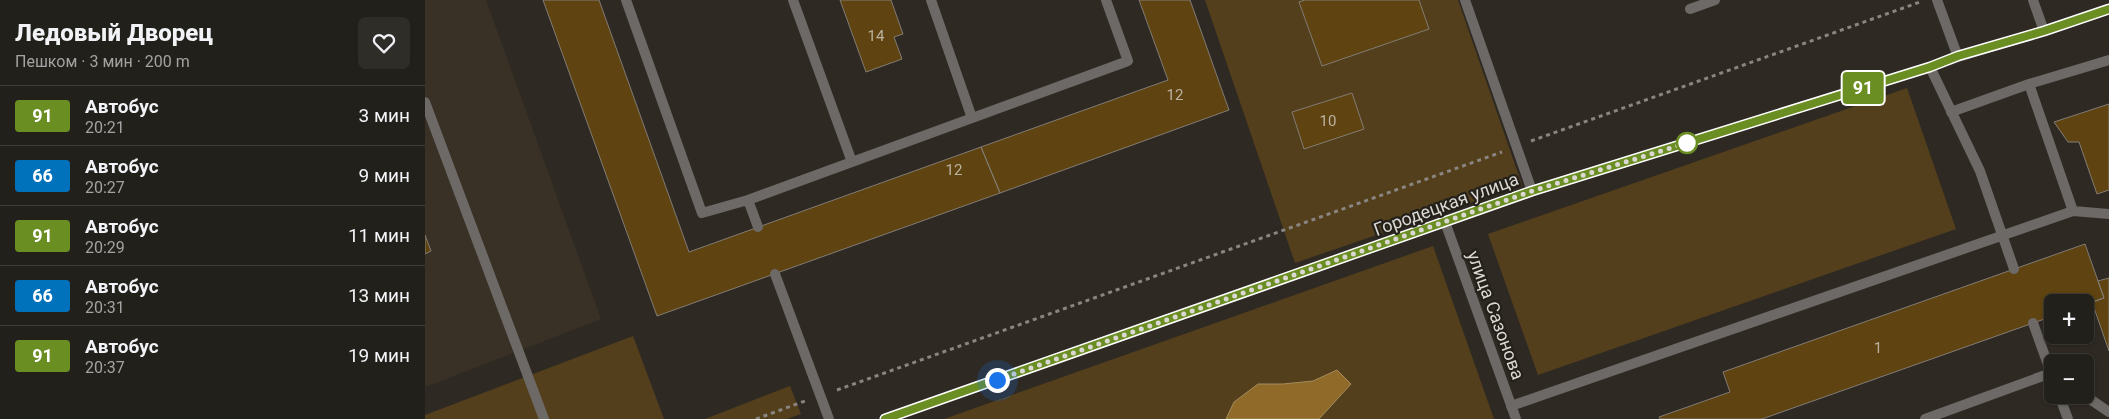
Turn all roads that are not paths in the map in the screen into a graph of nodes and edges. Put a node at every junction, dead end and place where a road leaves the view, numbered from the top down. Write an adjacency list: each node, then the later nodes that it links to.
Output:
1 (626, 0): 21 (street)
2 (793, 0): 19 (street)
3 (931, 0): 18 (street)
4 (1106, 0): 18 (street)
5 (1465, 0): 20 (street)
6 (1715, 0): 9 (street)
7 (1937, 0): 12 (street)
8 (2033, 0): 11 (street)
9 (1690, 9)
10 (2109, 9): 11 (street, Городецкая улица)
11 (2044, 31): 12 (street, Городецкая улица)
12 (1958, 56): 14 (street, Городецкая улица)
13 (2109, 60): 15 (street)
14 (1930, 67): 17 (street); 20 (street, Городецкая улица)
15 (2029, 84): 17 (street); 22 (street)
16 (425, 102): 36 (street)
17 (1951, 112): 26 (street)
18 (972, 118): 19 (street)
19 (852, 162): 21 (street)
20 (1532, 191): 24 (street, Городецкая улица)
21 (748, 200): 25 (street)
22 (2073, 211): 23 (street); 26 (street)
23 (2109, 214)
24 (1445, 222): 34 (street, улица Сазонова); 38 (street, Городецкая улица)
25 (758, 228)
26 (2003, 234): 27 (street); 34 (street)
27 (2014, 269)
28 (775, 274): 37 (street)
29 (2033, 324): 30 (street)
30 (2044, 354)
31 (2044, 378): 40 (street)
32 (2094, 402): 35 (street)
33 (2062, 404): 41 (street)
34 (1511, 406): 39 (street, улица Сазонова)
35 (2109, 412)
36 (544, 419)
37 (829, 419)
38 (885, 419)
39 (1516, 419)
40 (1925, 419)
41 (2067, 419)

